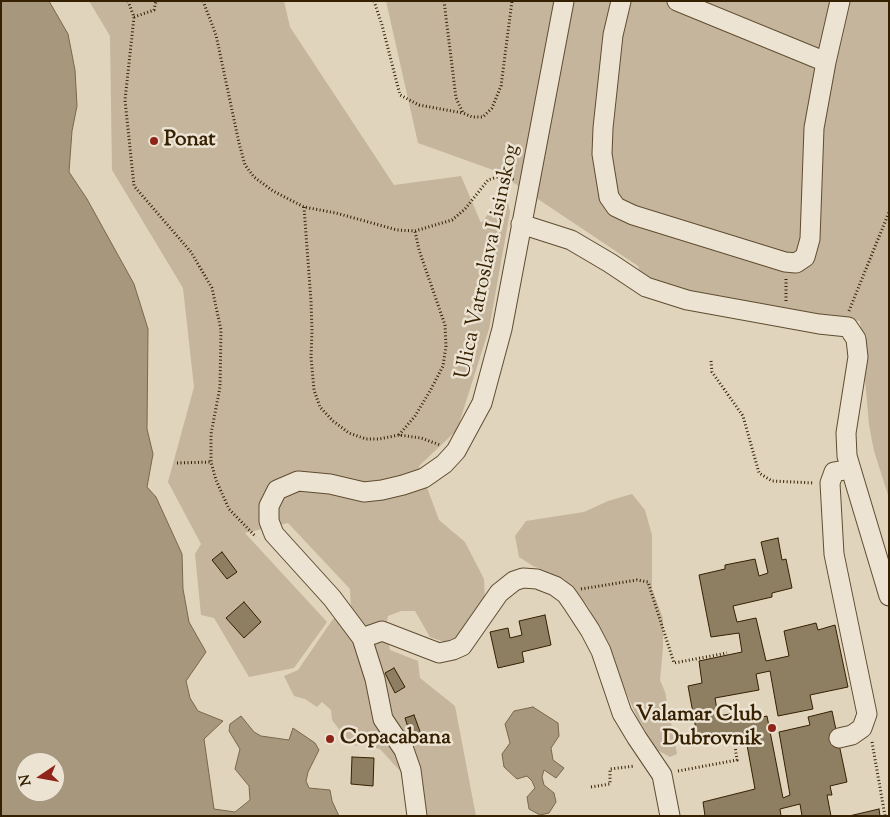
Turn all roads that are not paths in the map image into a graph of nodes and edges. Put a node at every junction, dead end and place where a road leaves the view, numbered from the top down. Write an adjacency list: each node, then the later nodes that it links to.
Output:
1 (564, 1): 6 (street, Ulica Vatroslava Lisinskog)
2 (621, 1): 5 (street)
3 (677, 1): 5 (street)
4 (840, 1): 5 (street)
5 (826, 62)
6 (521, 224): 7 (street); 9 (street, Ulica Vatroslava Lisinskog)
7 (850, 469): 8 (street); 10 (street)
8 (889, 596)
9 (362, 638): 11 (street, Ulica Vatroslava Lisinskog); 12 (street)
10 (839, 738)
11 (417, 816)
12 (670, 816)

